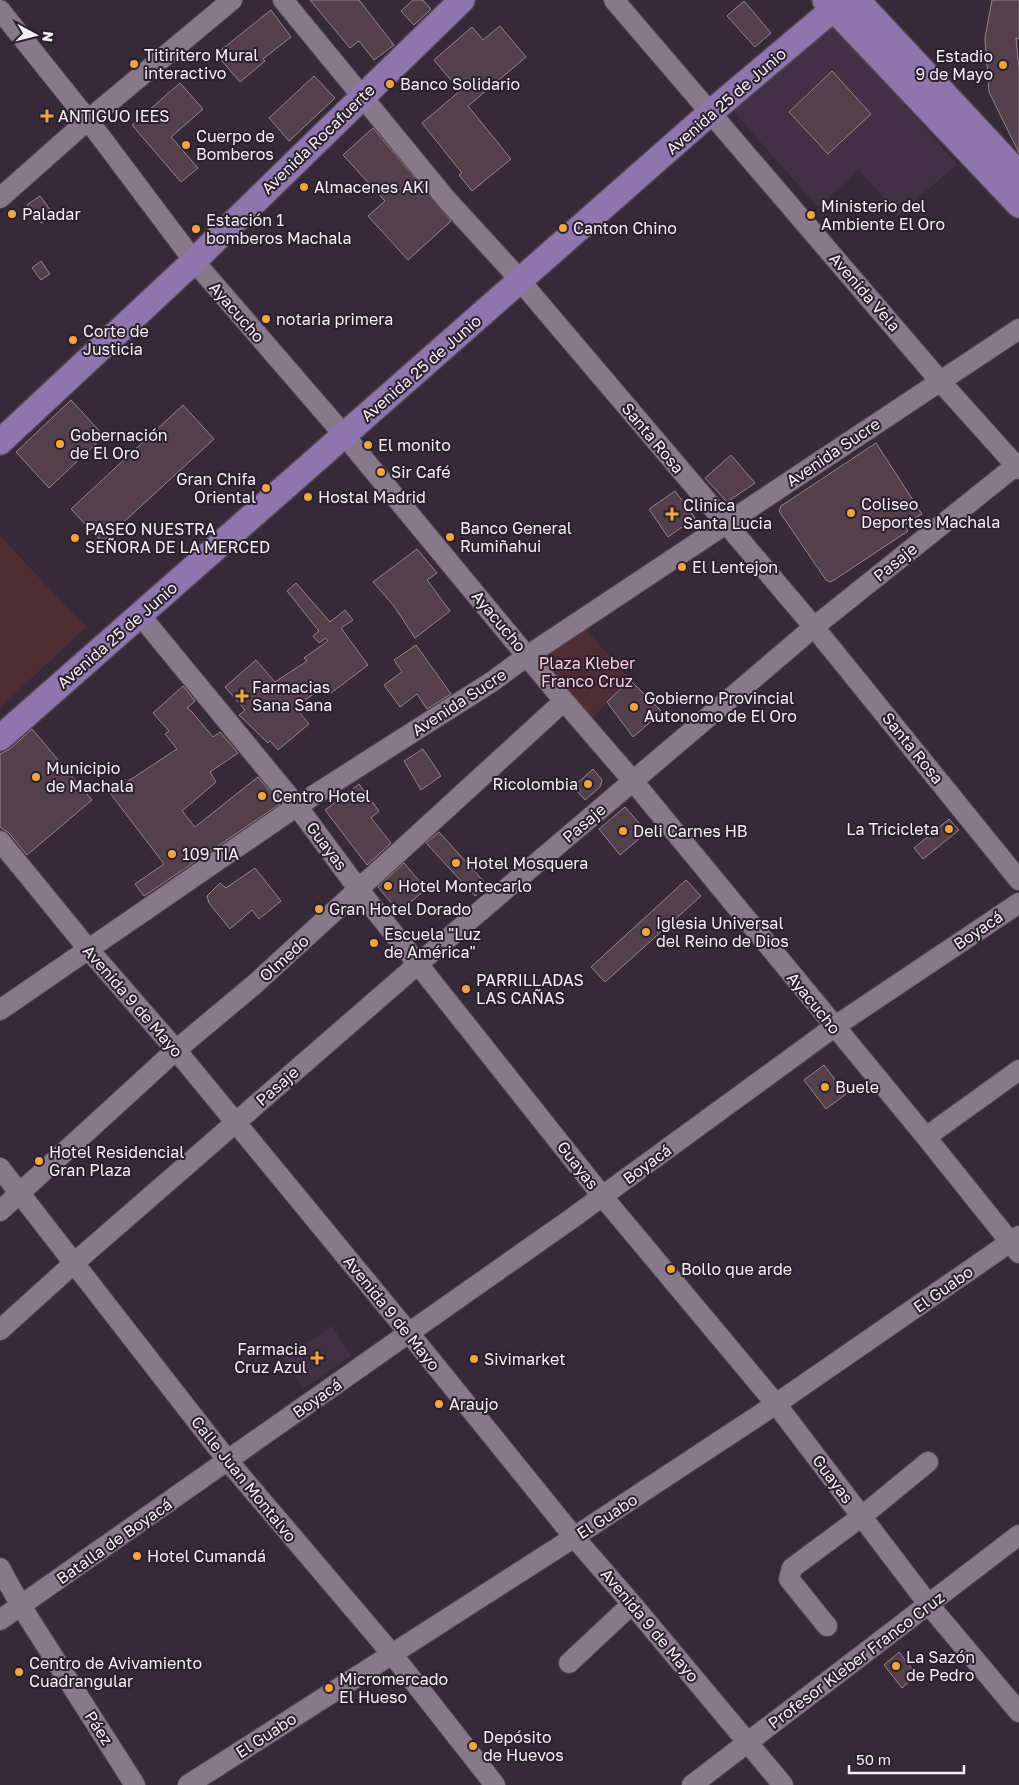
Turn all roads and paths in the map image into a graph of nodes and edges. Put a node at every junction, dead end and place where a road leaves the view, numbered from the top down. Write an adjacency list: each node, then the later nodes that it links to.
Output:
1 (232, 0): 10 (street)
2 (283, 0): 8 (street, Santa Rosa)
3 (462, 0): 8 (main road, Avenida Rocafuerte)
4 (614, 0): 9 (street, Avenida Vela)
5 (857, 0): 11 (main road)
6 (834, 3): 9 (main road, Avenida 25 de Junio); 13 (main road)
7 (0, 10): 10 (street, Ayacucho)
8 (362, 96): 14 (main road, Avenida Rocafuerte); 15 (street, Santa Rosa)
9 (710, 113): 15 (main road, Avenida 25 de Junio); 17 (street, Avenida Vela)
10 (88, 120): 12 (street); 14 (street, Ayacucho)
11 (1019, 174)
12 (0, 198)
13 (1019, 205)
14 (194, 261): 18 (street, Ayacucho); 19 (main road, Avenida Rocafuerte)
15 (521, 281): 18 (main road, Avenida 25 de Junio); 21 (street, Santa Rosa)
16 (1019, 329): 17 (street, Avenida Sucre)
17 (940, 381): 20 (street, Avenida Vela); 21 (street, Avenida Sucre)
18 (344, 435): 22 (main road, Avenida 25 de Junio); 24 (street, Ayacucho)
19 (0, 442)
20 (1018, 466): 23 (street, Pasaje)
21 (726, 524): 23 (street, Santa Rosa); 24 (street, Avenida Sucre)
22 (140, 614): 26 (main road, Avenida 25 de Junio); 28 (street, Guayas)
23 (814, 627): 27 (street, Pasaje); 30 (street, Santa Rosa)
24 (527, 656): 25 (street, Ayacucho); 28 (street, Avenida Sucre)
25 (564, 701): 27 (street, Ayacucho); 31 (street, Olmedo)
26 (0, 738)
27 (633, 781): 34 (street, Pasaje); 36 (street, Ayacucho)
28 (296, 806): 31 (street, Guayas); 33 (street, Avenida Sucre)
29 (0, 841): 33 (street, Avenida 9 de Mayo)
30 (1019, 880)
31 (360, 890): 34 (street, Guayas); 37 (street, Olmedo)
32 (1019, 903): 36 (street, Boyacá)
33 (89, 950): 35 (street, Avenida Sucre); 37 (street, Avenida 9 de Mayo)
34 (418, 964): 39 (street, Pasaje); 43 (street, Guayas)
35 (0, 1010)
36 (834, 1026): 40 (street, Ayacucho); 43 (street, Boyacá)
37 (176, 1050): 39 (street, Avenida 9 de Mayo); 42 (street, Olmedo)
38 (1019, 1070): 40 (street)
39 (235, 1123): 46 (street, Pasaje); 48 (street, Avenida 9 de Mayo)
40 (926, 1137): 45 (street, Ayacucho)
41 (0, 1168): 42 (street, Calle Juan Montalvo)
42 (20, 1192): 44 (street, Olmedo); 46 (street, Calle Juan Montalvo)
43 (603, 1196): 48 (street, Boyacá); 49 (street, Guayas)
44 (0, 1211)
45 (1016, 1244): 49 (street, El Guabo)
46 (73, 1264): 47 (street, Pasaje); 50 (street, Calle Juan Montalvo)
47 (0, 1330)
48 (409, 1333): 50 (street, Boyacá); 54 (street, Avenida 9 de Mayo)
49 (776, 1404): 52 (street, Guayas); 54 (street, El Guabo)
50 (228, 1461): 58 (street, Batalla de Boyacá); 61 (street, Calle Juan Montalvo)
51 (928, 1462): 52 (street)
52 (861, 1516): 57 (street, Guayas); 60 (street)
53 (1019, 1535): 57 (street, Profesor Kleber Franco Cruz)
54 (574, 1537): 56 (street, Avenida 9 de Mayo); 61 (street, El Guabo)
55 (0, 1568): 58 (street, Páez)
56 (632, 1604): 62 (street); 64 (street, Avenida 9 de Mayo)
57 (929, 1605): 63 (street, Guayas); 64 (street, Profesor Kleber Franco Cruz)
58 (21, 1606): 59 (street, Batalla de Boyacá); 65 (street, Páez)
59 (0, 1620)
60 (827, 1626)
61 (392, 1654): 66 (street, El Guabo); 67 (street, Calle Juan Montalvo)
62 (570, 1663)
63 (1019, 1712)
64 (749, 1742): 68 (street, Profesor Kleber Franco Cruz); 69 (street, Avenida 9 de Mayo)
65 (135, 1785)
66 (188, 1785)
67 (495, 1785)
68 (692, 1785)
69 (783, 1785)

